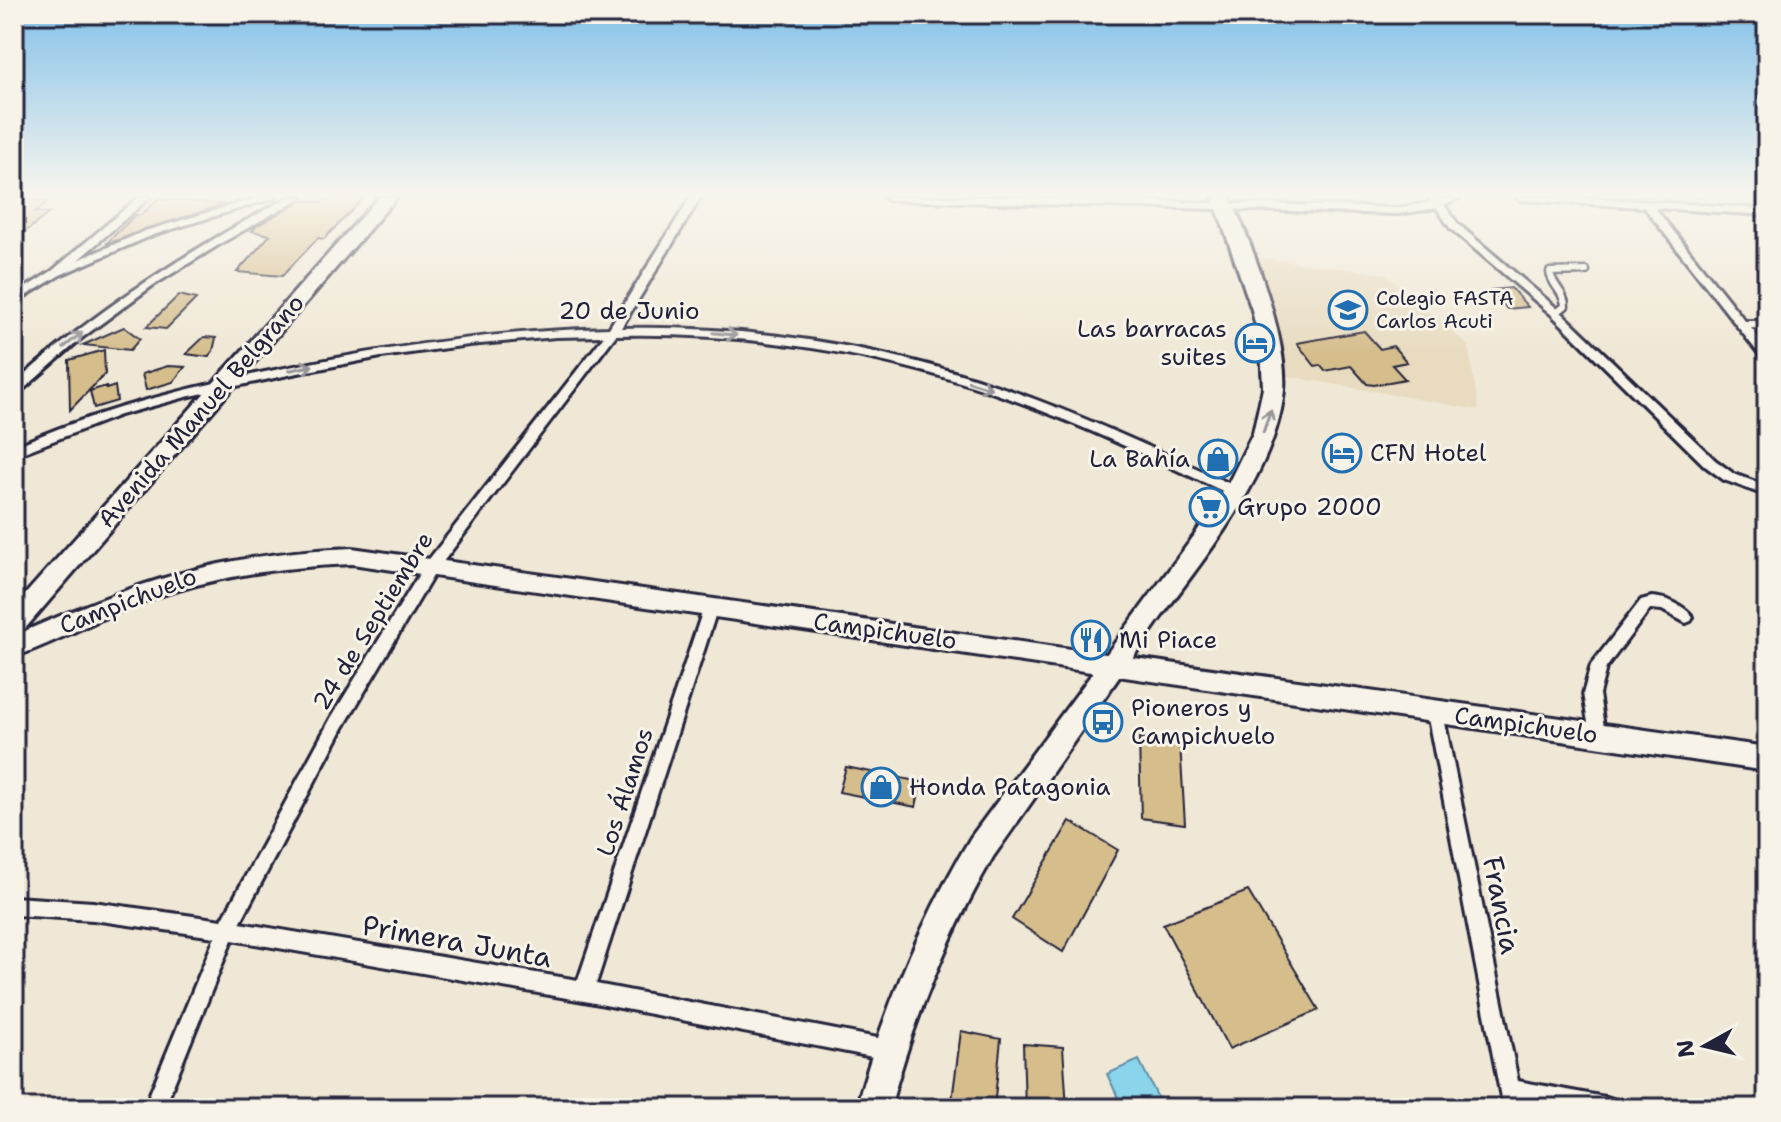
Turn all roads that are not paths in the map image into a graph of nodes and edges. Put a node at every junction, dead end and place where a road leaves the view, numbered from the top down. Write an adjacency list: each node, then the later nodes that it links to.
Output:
1 (84, 249): 10 (street)
2 (112, 249): 10 (street)
3 (199, 249): 18 (street, one-way to 3)
4 (343, 249): 17 (main road, Avenida Manuel Belgrano)
5 (664, 249): 15 (street, 24 de Septiembre)
6 (1240, 249): 20 (main road, one-way to 6)
7 (1481, 249): 12 (street)
8 (1682, 249): 13 (street)
9 (1586, 271): 12 (lane)
10 (56, 273): 11 (street)
11 (14, 300)
12 (1556, 313): 21 (street)
13 (1742, 324): 14 (street); 16 (street)
14 (1767, 325)
15 (614, 330): 17 (street, 20 de Junio, one-way to 15); 20 (street, 20 de Junio, one-way to 20); 22 (street, 24 de Septiembre)
16 (1767, 356)
17 (224, 384): 19 (street, 20 de Junio); 25 (main road, Avenida Manuel Belgrano)
18 (14, 391)
19 (14, 452)
20 (1234, 491): 27 (main road)
21 (1767, 491)
22 (431, 567): 23 (street, Campichuelo); 26 (street, Campichuelo); 32 (street, 24 de Septiembre)
23 (711, 607): 27 (street, Campichuelo); 33 (street, Los Álamos)
24 (1686, 617): 29 (street)
25 (14, 624)
26 (14, 647)
27 (1115, 663): 28 (street, Campichuelo); 34 (main road)
28 (1435, 713): 29 (street, Campichuelo); 35 (street, Francia)
29 (1597, 734): 30 (street, Campichuelo)
30 (1767, 759)
31 (14, 906): 32 (street, Primera Junta)
32 (227, 930): 33 (street, Primera Junta); 36 (street, 24 de Septiembre)
33 (584, 991): 34 (street, Primera Junta)
34 (888, 1050): 37 (main road)
35 (1512, 1099): 38 (street)
36 (154, 1108)
37 (873, 1108)
38 (1610, 1108)

